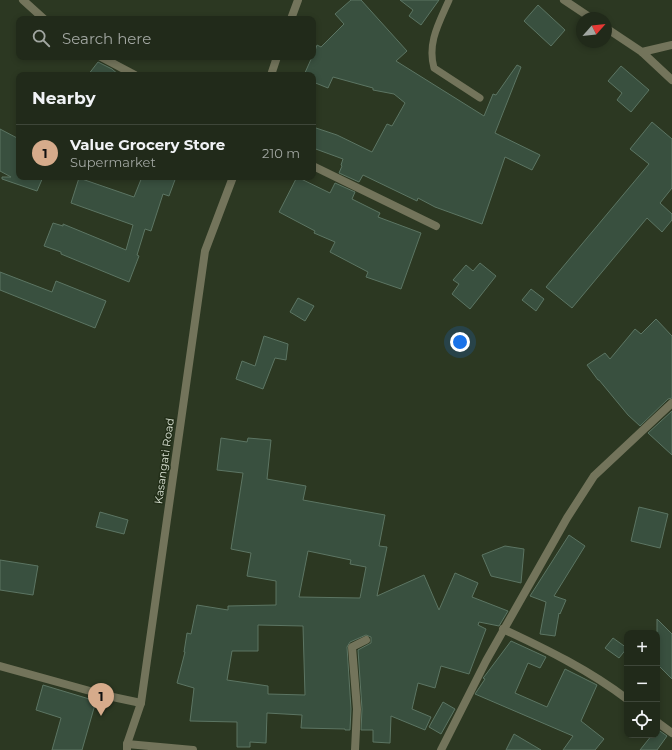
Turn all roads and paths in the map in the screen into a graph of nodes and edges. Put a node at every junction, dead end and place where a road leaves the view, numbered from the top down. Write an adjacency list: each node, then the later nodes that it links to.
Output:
1 (23, 0): 6 (street)
2 (298, 0): 7 (street)
3 (449, 0): 16 (lane)
4 (564, 0): 5 (street)
5 (582, 12)
6 (41, 16)
7 (292, 16)
8 (612, 32): 10 (street)
9 (672, 45): 10 (street)
10 (642, 52): 15 (street)
11 (107, 60): 13 (street)
12 (277, 60): 14 (street)
13 (129, 72)
14 (272, 72)
15 (672, 80)
16 (480, 98)
17 (316, 167): 19 (street)
18 (232, 180): 25 (street, Kasangati Road)
19 (436, 226)
20 (672, 402): 21 (street)
21 (503, 629): 24 (street); 31 (street)
22 (366, 640): 30 (street)
23 (0, 666): 25 (street)
24 (624, 697)
25 (140, 703): 28 (street, Kasangati Road)
26 (660, 724): 27 (street)
27 (672, 733)
28 (127, 747): 29 (street)
29 (193, 750)
30 (355, 750)
31 (442, 750)

